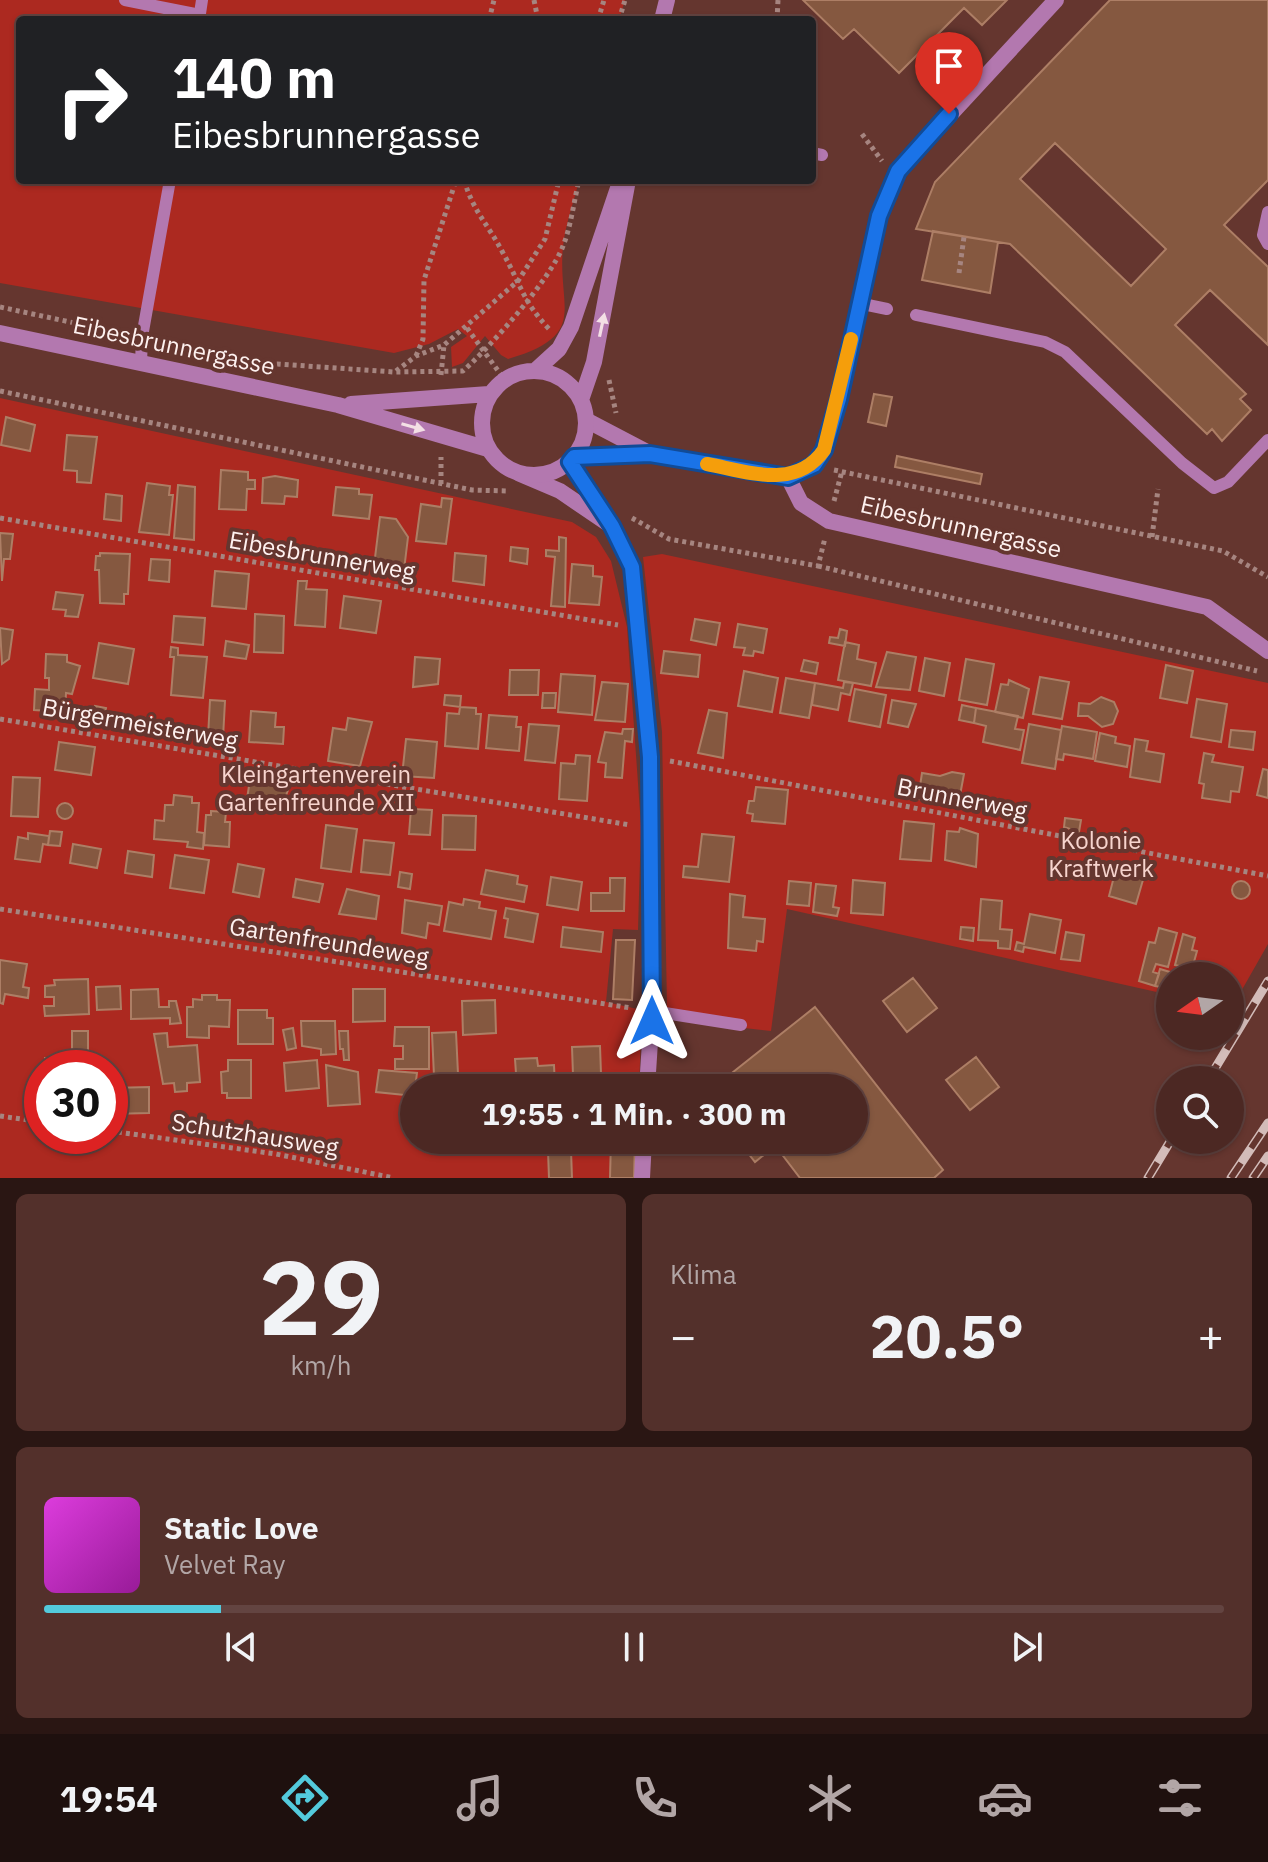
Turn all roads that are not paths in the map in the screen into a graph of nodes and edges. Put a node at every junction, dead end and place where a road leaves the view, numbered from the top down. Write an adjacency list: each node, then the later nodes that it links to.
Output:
1 (125, 0): 3 (lane)
2 (1056, 0): 9 (street)
3 (195, 16)
4 (169, 184): 13 (lane)
5 (620, 184): 14 (street)
6 (627, 184): 16 (street, one-way to 6)
7 (1268, 212): 8 (lane)
8 (1268, 244)
9 (858, 303): 10 (lane); 24 (street)
10 (887, 309)
11 (916, 315): 19 (lane)
12 (0, 333): 13 (street, Eibesbrunnergasse)
13 (141, 363): 17 (street, Eibesbrunnergasse)
14 (536, 370): 15 (street); 16 (street)
15 (489, 394): 17 (street, Eibesbrunnergasse); 20 (street)
16 (581, 400): 18 (street)
17 (338, 405): 20 (street, Eibesbrunnergasse, one-way to 20)
18 (586, 420): 21 (street); 22 (street)
19 (1268, 440)
20 (488, 449): 23 (street)
21 (650, 454): 22 (street); 24 (street)
22 (572, 459): 23 (street); 25 (street)
23 (520, 474): 25 (street)
24 (788, 477): 26 (street, Eibesbrunnergasse)
25 (612, 526): 27 (street)
26 (1268, 651)
27 (652, 1011): 28 (lane); 29 (street)
28 (741, 1025)
29 (648, 1074)
30 (643, 1154): 31 (street)
31 (642, 1178)

